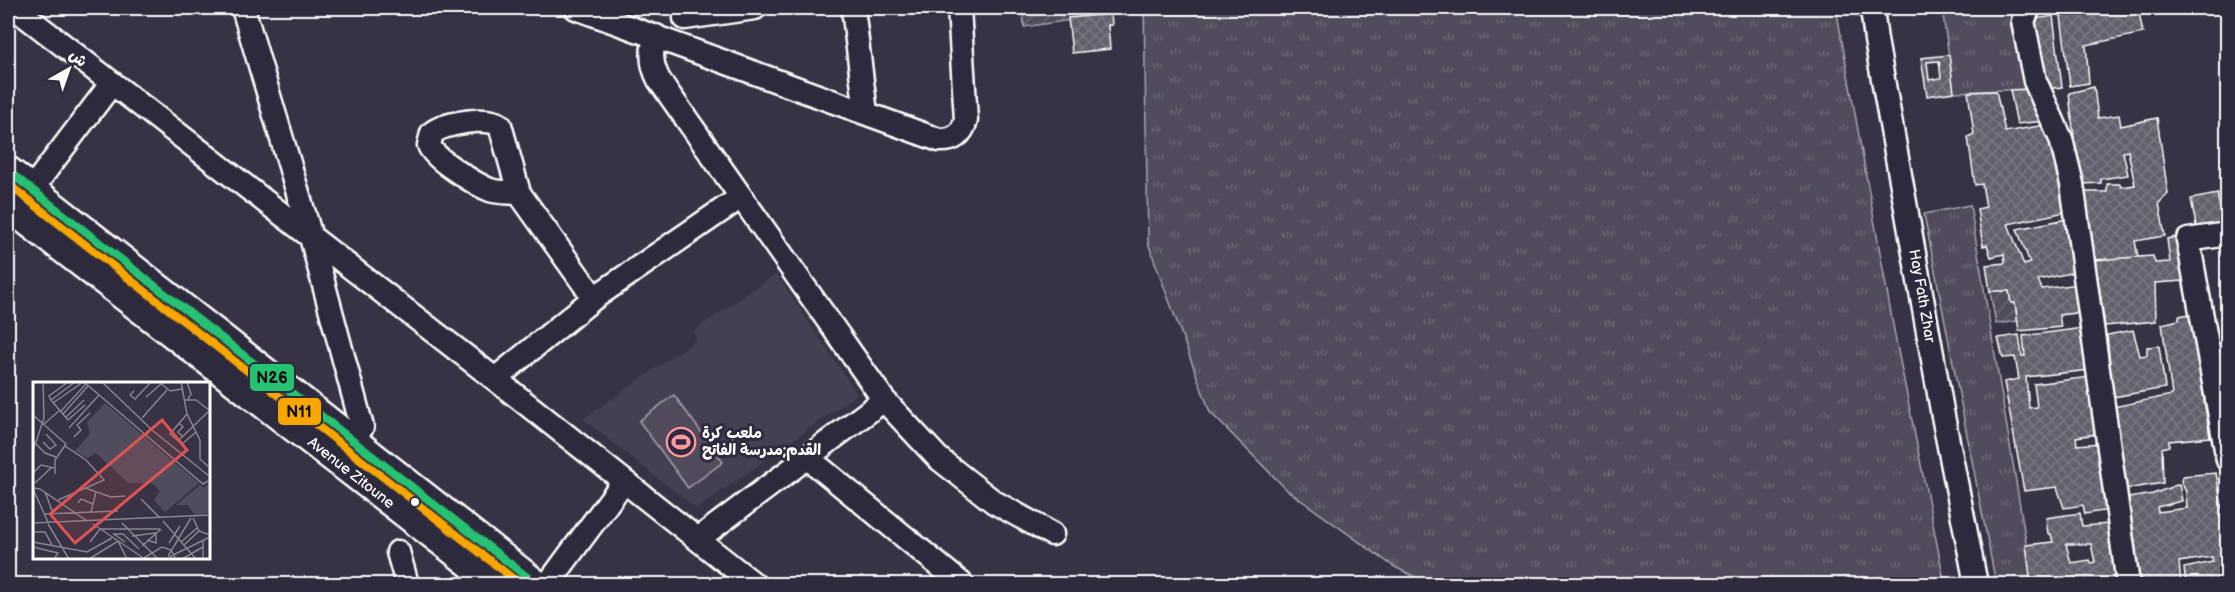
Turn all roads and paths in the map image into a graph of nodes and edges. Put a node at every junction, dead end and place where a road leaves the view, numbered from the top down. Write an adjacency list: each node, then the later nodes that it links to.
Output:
1 (15, 8): 9 (street)
2 (243, 8): 20 (street)
3 (576, 8): 11 (street)
4 (755, 8): 10 (street)
5 (854, 8): 13 (street)
6 (959, 8): 13 (street)
7 (1872, 8): 38 (street, Hay Fath Zhar)
8 (2029, 8): 39 (street)
9 (41, 17): 12 (street)
10 (685, 18)
11 (656, 36): 13 (street); 17 (street)
12 (112, 83): 15 (street); 20 (street)
13 (866, 113)
14 (8, 171): 15 (main road, Avenue Zitoune)
15 (31, 190): 25 (main road, Avenue Zitoune)
16 (519, 193): 21 (street)
17 (741, 197): 21 (street); 24 (street)
18 (8, 206): 33 (main road, Avenue Zitoune)
19 (2228, 234): 23 (street)
20 (311, 237): 22 (street); 25 (street)
21 (594, 298): 22 (street)
22 (495, 380): 28 (street)
23 (2222, 399): 27 (street)
24 (884, 400): 26 (street); 29 (street)
25 (352, 443): 34 (main road, Avenue Zitoune)
26 (808, 458): 30 (street); 37 (street)
27 (2228, 460)
28 (624, 481): 30 (street); 35 (street)
29 (1052, 534)
30 (698, 539): 36 (street)
31 (398, 552): 32 (street)
32 (407, 585)
33 (496, 585)
34 (536, 585)
35 (548, 585)
36 (754, 585)
37 (962, 585)
38 (1976, 585)
39 (2128, 585)

